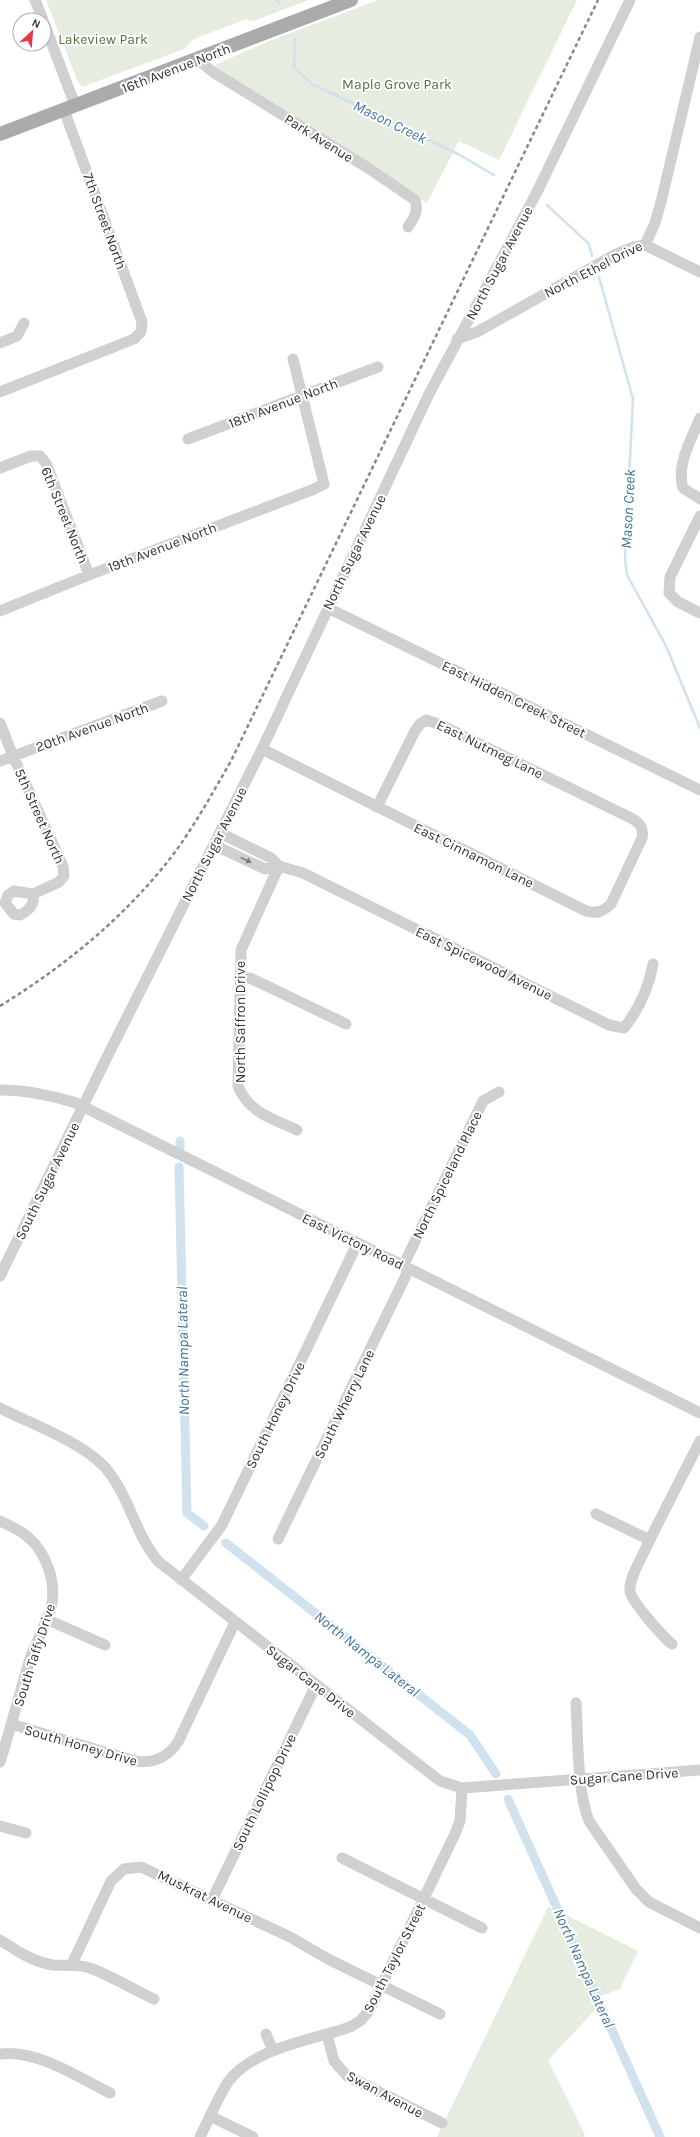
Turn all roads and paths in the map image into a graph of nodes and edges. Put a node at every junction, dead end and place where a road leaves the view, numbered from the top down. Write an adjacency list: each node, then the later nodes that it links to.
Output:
1 (35, 0): 4 (street)
2 (351, 0): 7 (main road, 16th Avenue North)
3 (630, 0): 14 (street, North Sugar Avenue)
4 (40, 12)
5 (700, 37): 11 (street, North Ethel Drive)
6 (52, 49): 8 (street, 7th Street North)
7 (198, 60): 8 (main road, 16th Avenue North); 10 (street, Park Avenue)
8 (70, 107): 9 (main road, 16th Avenue North); 18 (street, 7th Street North)
9 (0, 134)
10 (408, 227)
11 (645, 245): 12 (street); 14 (street, North Ethel Drive)
12 (700, 272)
13 (24, 323): 15 (street)
14 (457, 340): 26 (street, North Sugar Avenue)
15 (0, 343)
16 (293, 359): 19 (street)
17 (378, 367): 19 (street, 18th Avenue North)
18 (0, 392)
19 (302, 396): 21 (street, 18th Avenue North); 25 (street, 19th Avenue North)
20 (700, 418): 23 (street)
21 (188, 439)
22 (0, 468): 25 (street, 6th Street North)
23 (700, 499)
24 (700, 516): 28 (street)
25 (89, 575): 27 (street, 19th Avenue North)
26 (328, 608): 31 (street, North Sugar Avenue); 34 (street, East Hidden Creek Street)
27 (0, 611)
28 (700, 613)
29 (162, 701): 32 (street, 20th Avenue North)
30 (0, 723): 32 (street, 5th Street North)
31 (262, 749): 35 (street, East Cinnamon Lane); 37 (street, North Sugar Avenue)
32 (12, 756): 33 (street, 20th Avenue North); 40 (street, 5th Street North)
33 (0, 761)
34 (700, 790)
35 (377, 807): 36 (street, East Nutmeg Lane); 36 (street, East Cinnamon Lane)
36 (642, 827)
37 (220, 833): 38 (street, North Sugar Avenue); 39 (street, East Spicewood Avenue)
38 (214, 845): 39 (street, East Spicewood Avenue, one-way to 39); 46 (street, North Sugar Avenue)
39 (279, 866): 41 (street, East Spicewood Avenue); 42 (street, North Saffron Drive)
40 (34, 894)
41 (653, 964)
42 (239, 977): 43 (street); 47 (street, North Saffron Drive)
43 (346, 1024)
44 (0, 1090): 46 (street, East Victory Road)
45 (499, 1092): 49 (street, North Spiceland Place)
46 (83, 1107): 48 (street, East Victory Road); 50 (street, South Sugar Avenue)
47 (297, 1130)
48 (357, 1244): 49 (street, East Victory Road); 58 (street, South Honey Drive)
49 (406, 1267): 52 (street, East Victory Road); 56 (street, South Wherry Lane)
50 (0, 1276)
51 (0, 1408): 58 (street, Sugar Cane Drive)
52 (700, 1413)
53 (700, 1441): 57 (street)
54 (596, 1514): 57 (street)
55 (0, 1521): 59 (street, South Taffy Drive)
56 (278, 1539)
57 (650, 1540): 61 (street)
58 (181, 1580): 60 (street, Sugar Cane Drive)
59 (46, 1620): 62 (street); 65 (street, South Taffy Drive)
60 (235, 1622): 63 (street, Sugar Cane Drive); 65 (street, South Honey Drive)
61 (672, 1644)
62 (105, 1645)
63 (316, 1685): 69 (street, Sugar Cane Drive); 74 (street, South Lollipop Drive)
64 (576, 1703): 68 (street)
65 (11, 1724): 66 (street, South Taffy Drive)
66 (0, 1762)
67 (700, 1770): 68 (street, Sugar Cane Drive)
68 (581, 1779): 69 (street, Sugar Cane Drive); 76 (street)
69 (462, 1788): 73 (street, South Taylor Street)
70 (0, 1826): 71 (street)
71 (26, 1833)
72 (342, 1858): 73 (street)
73 (424, 1899): 75 (street); 79 (street, South Taylor Street)
74 (212, 1900): 78 (street, Muskrat Avenue); 79 (street, Muskrat Avenue)
75 (482, 1928)
76 (700, 1928)
77 (0, 1940): 78 (street)
78 (72, 1964): 80 (street)
79 (381, 1986): 81 (street, Muskrat Avenue); 83 (street, South Taylor Street)
80 (154, 1999)
81 (440, 2014)
82 (266, 2034): 84 (street)
83 (327, 2035): 84 (street, South Taylor Street); 88 (street, Swan Avenue)
84 (273, 2051): 87 (street, South Taylor Street)
85 (0, 2054): 86 (street)
86 (110, 2093)
87 (210, 2116): 89 (street, South Taylor Street); 90 (street)
88 (442, 2123)
89 (200, 2137)
90 (253, 2137)

